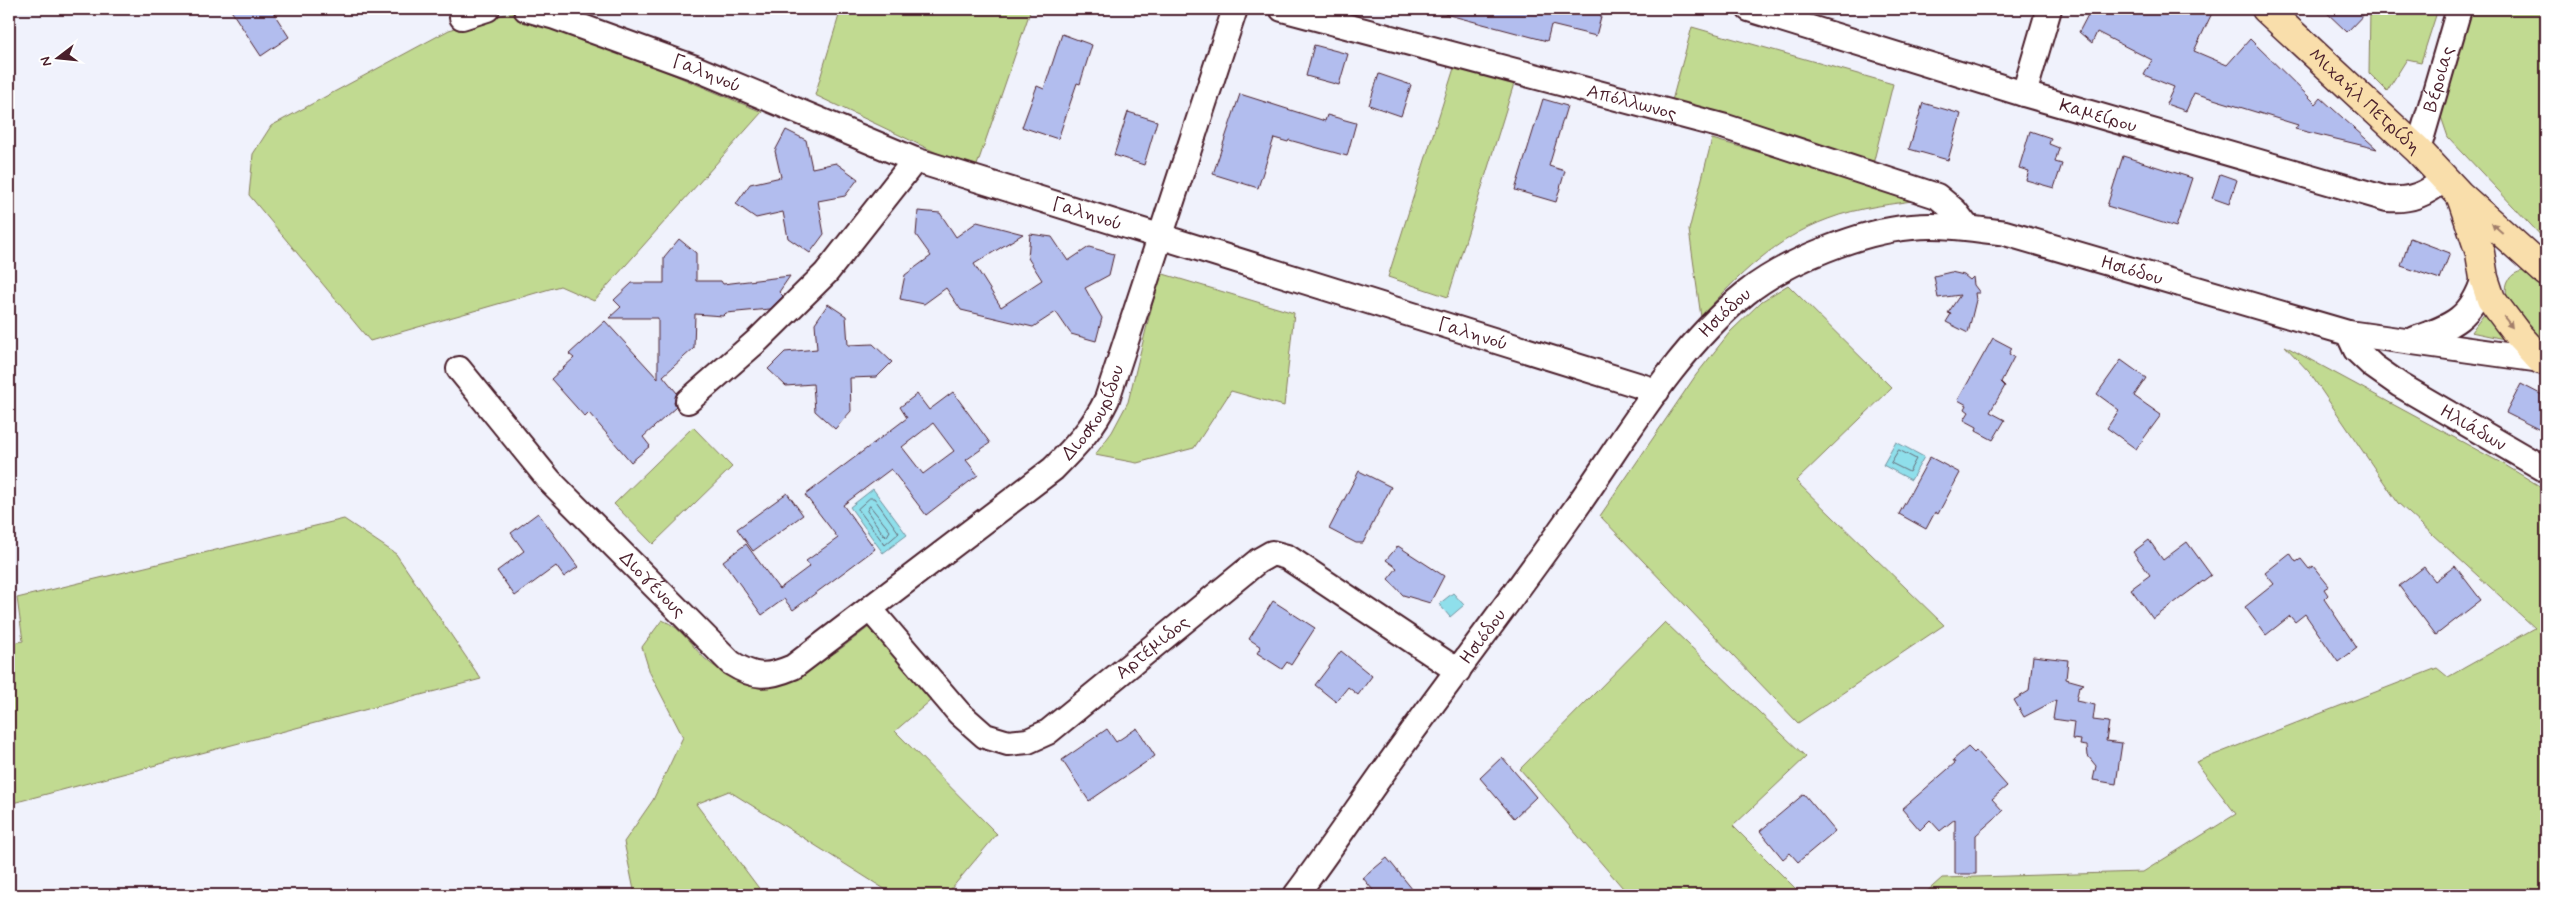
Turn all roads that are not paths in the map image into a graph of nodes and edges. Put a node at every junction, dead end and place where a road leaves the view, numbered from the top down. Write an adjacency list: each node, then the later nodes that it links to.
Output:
1 (487, 9): 9 (street)
2 (526, 9): 12 (street, Γαληνού)
3 (1235, 9): 15 (street, Διοσκουρίδου)
4 (1282, 9): 14 (street, Απόλλωνος)
5 (1749, 9): 10 (street, Καμείρου)
6 (2049, 9): 10 (street)
7 (2266, 9): 11 (main road, Μιχαήλ Πετρίδη)
8 (2459, 9): 11 (street, Βέροιας)
9 (462, 17)
10 (2024, 94): 13 (street, Καμείρου)
11 (2418, 150): 13 (main road, Μιχαήλ Πετρίδη)
12 (915, 160): 15 (street, Γαληνού); 25 (street)
13 (2453, 187): 16 (main road, Μιχαήλ Πετρίδη, one-way to 13); 17 (main road)
14 (1968, 228): 18 (street, Ησιόδου); 24 (street, Ησιόδου)
15 (1160, 238): 24 (street, Γαληνού); 27 (street, Διοσκουρίδου)
16 (2538, 264): 17 (main road)
17 (2484, 278): 20 (street); 21 (main road, one-way to 21)
18 (2348, 333): 19 (street, Ησιόδου); 23 (street, Ηλιάδων)
19 (2384, 338): 20 (street, Ησιόδου); 23 (street, Ηλιάδων)
20 (2410, 341): 21 (street, Ησιόδου)
21 (2545, 360)
22 (459, 369): 29 (street, Διογένους)
23 (2400, 385): 26 (street, Ηλιάδων)
24 (1657, 391): 28 (street, Ησιόδου)
25 (688, 401)
26 (2546, 470)
27 (870, 608): 28 (street, Αρτέμιδος); 29 (street, Διοσκουρίδου)
28 (1458, 671): 30 (street, Ησιόδου)
29 (761, 676)
30 (1296, 895)

